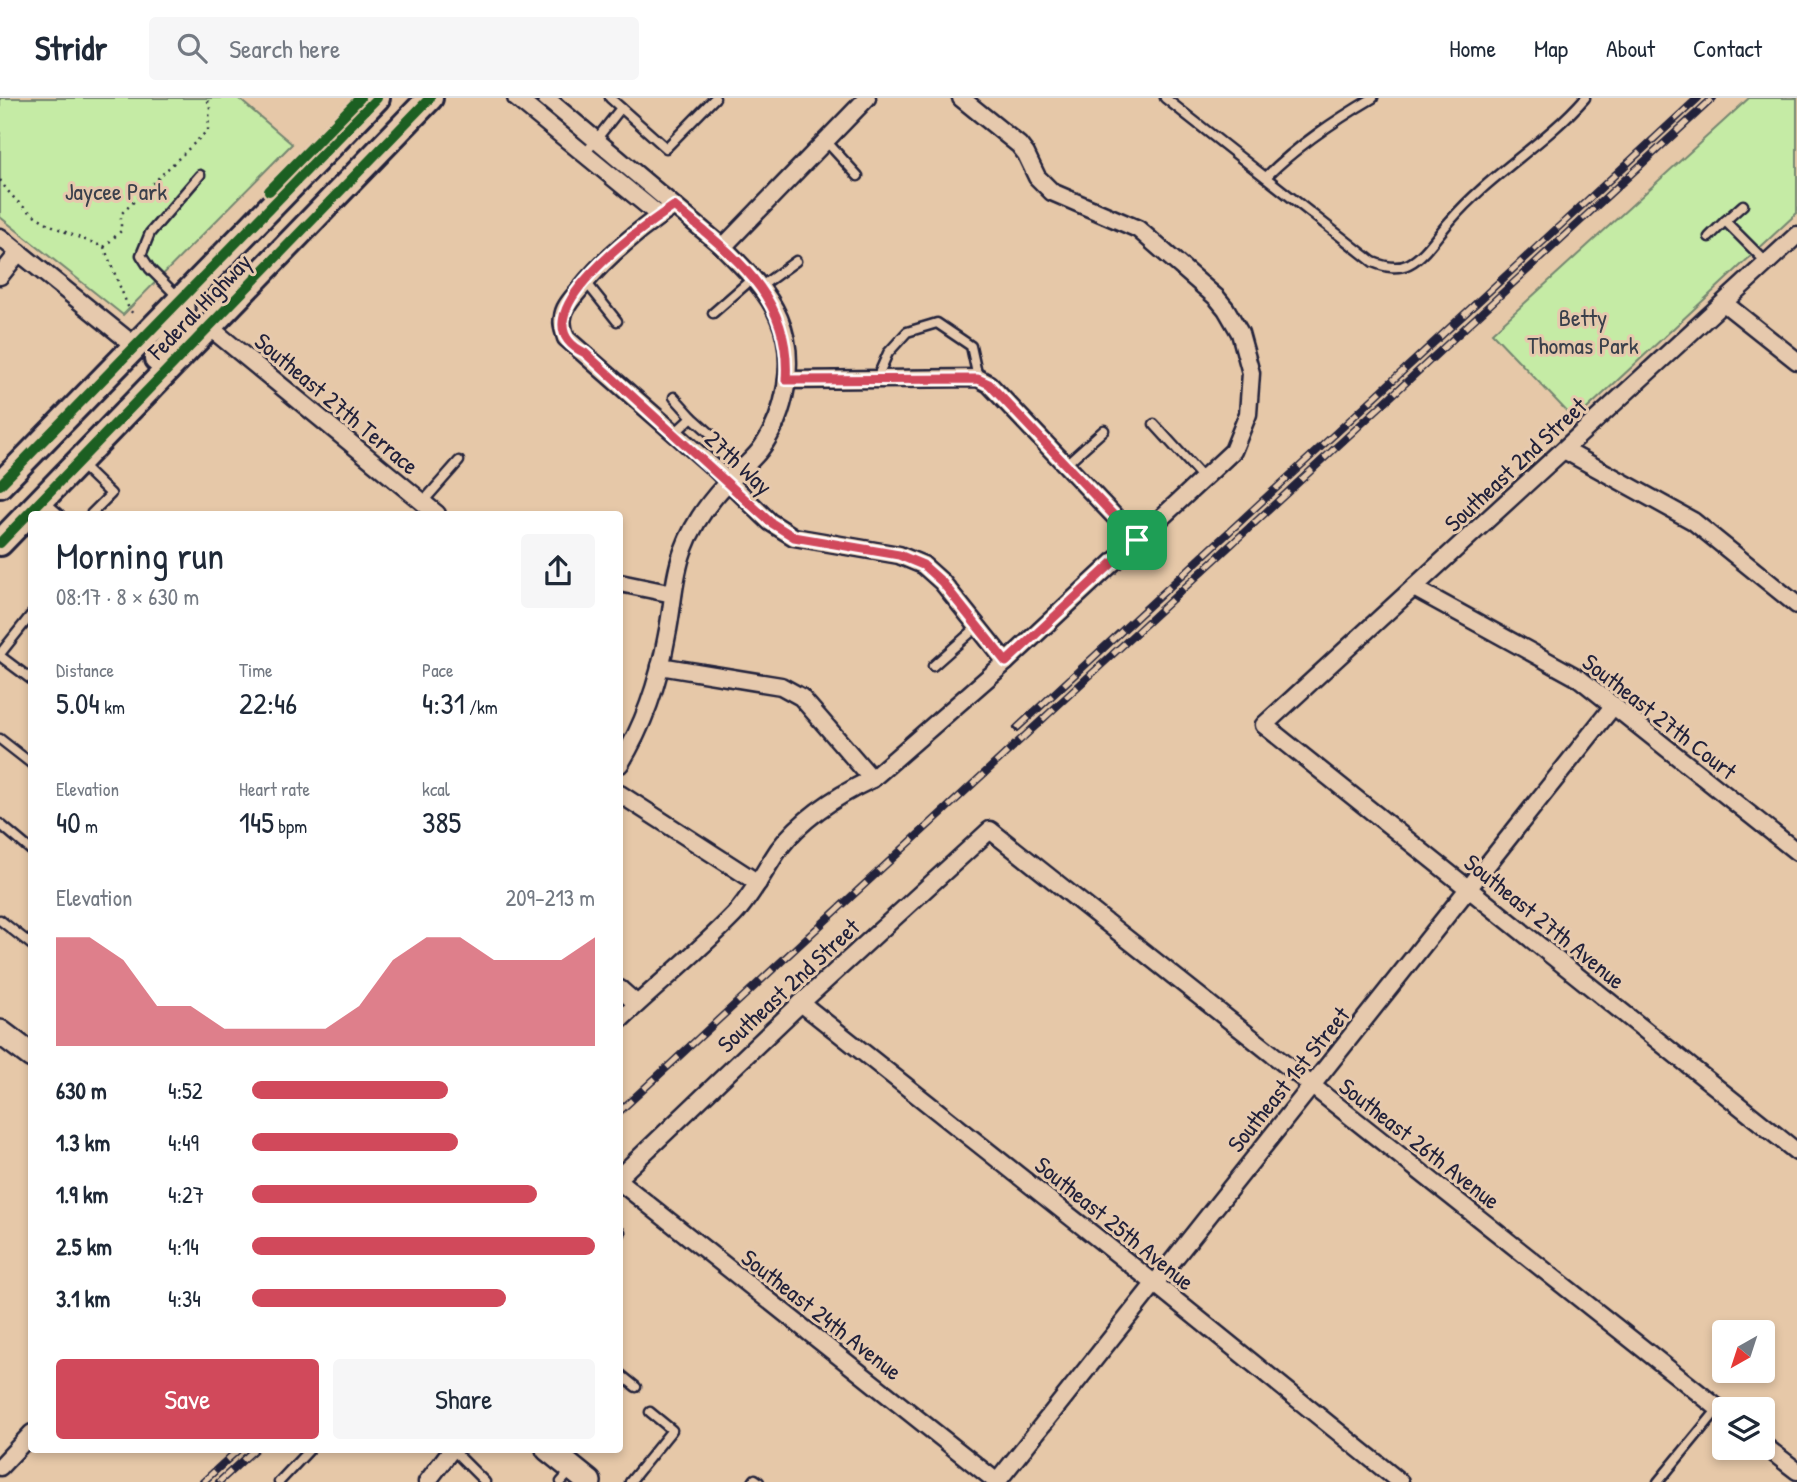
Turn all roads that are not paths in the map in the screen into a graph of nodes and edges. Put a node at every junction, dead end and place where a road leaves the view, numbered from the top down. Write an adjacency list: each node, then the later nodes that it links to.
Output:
1 (377, 98): 19 (main road, Federal Highway)
2 (430, 98): 38 (main road, Federal Highway)
3 (516, 98): 15 (street)
4 (546, 98): 13 (street)
5 (610, 98): 12 (lane)
6 (715, 98): 12 (lane)
7 (867, 98): 14 (street)
8 (961, 98): 54 (street)
9 (1165, 98): 18 (lane)
10 (1373, 98): 18 (lane)
11 (1585, 98): 18 (lane)
12 (621, 108): 13 (lane)
13 (595, 140): 15 (lane); 21 (street)
14 (826, 141): 17 (lane); 27 (street)
15 (582, 158): 22 (street)
16 (200, 176): 34 (lane)
17 (858, 176)
18 (1266, 177)
19 (298, 179): 34 (main road, Federal Highway); 38 (main road)
20 (1743, 205): 23 (lane)
21 (674, 206): 22 (street, 27th Way); 27 (street)
22 (660, 216): 32 (street, 27th Way)
23 (1726, 221): 26 (lane); 30 (lane)
24 (1797, 235): 30 (street, Southeast 2nd Street)
25 (0, 237): 28 (street)
26 (1709, 237)
27 (723, 247): 33 (street)
28 (19, 253): 31 (street); 39 (street)
29 (796, 261): 33 (lane)
30 (1767, 263): 35 (street, Southeast 2nd Street)
31 (0, 276)
32 (586, 282): 37 (lane); 48 (street, 27th Way)
33 (756, 283): 36 (lane); 43 (street)
34 (180, 299): 39 (main road, Federal Highway); 51 (main road)
35 (1724, 303): 40 (street); 50 (street, Southeast 2nd Street)
36 (713, 313)
37 (617, 321)
38 (208, 326): 51 (main road, Federal Highway); 57 (street, Southeast 27th Terrace)
39 (131, 342): 56 (main road, Federal Highway)
40 (1797, 361)
41 (877, 379): 42 (street); 42 (lane); 43 (street)
42 (978, 379): 53 (street)
43 (786, 380): 55 (street)
44 (674, 397): 45 (lane)
45 (692, 416): 48 (lane); 49 (lane)
46 (1154, 424): 54 (lane)
47 (1104, 430): 53 (lane)
48 (675, 433): 55 (street, 27th Way)
49 (711, 434)
50 (1564, 450): 65 (street, Southeast 2nd Street); 67 (street)
51 (80, 460): 58 (main road, Federal Highway); 59 (lane)
52 (459, 461): 57 (lane)
53 (1066, 465): 62 (street)
54 (1203, 479): 62 (street)
55 (728, 482): 66 (street); 69 (street, 27th Way)
56 (0, 485)
57 (422, 503): 60 (street, Southeast 27th Terrace)
58 (50, 507)
59 (94, 511)
60 (433, 511)
61 (28, 523): 63 (main road, Federal Highway)
62 (1137, 540): 71 (street)
63 (0, 543)
64 (623, 584): 66 (street)
65 (1413, 588): 75 (street, Southeast 27th Court); 76 (street, Southeast 2nd Street)
66 (673, 594): 72 (street)
67 (1797, 605)
68 (28, 619): 70 (lane)
69 (977, 627): 71 (street, 27th Way); 73 (lane)
70 (0, 655): 74 (lane)
71 (1006, 662): 80 (street)
72 (660, 666): 78 (street); 80 (street)
73 (933, 666)
74 (28, 677)
75 (1614, 705): 85 (street, Southeast 27th Court); 87 (street, Southeast 1st Street)
76 (1264, 725): 87 (street, Southeast 27th Avenue)
77 (0, 739): 79 (lane)
78 (623, 759)
79 (28, 761)
80 (872, 779): 86 (street)
81 (623, 796): 86 (street)
82 (0, 824): 84 (lane)
83 (990, 830): 91 (street, Southeast 2nd Street); 96 (street, Southeast 26th Avenue)
84 (28, 847)
85 (1797, 852)
86 (758, 883): 92 (street)
87 (1468, 889): 96 (street, Southeast 1st Street); 97 (street, Southeast 27th Avenue)
88 (0, 920): 89 (lane)
89 (28, 942)
90 (623, 992): 92 (street)
91 (801, 1003): 98 (street, Southeast 2nd Street); 100 (street, Southeast 25th Avenue)
92 (637, 1004): 93 (street)
93 (623, 1017)
94 (0, 1032): 95 (street)
95 (28, 1053)
96 (1312, 1086): 100 (street, Southeast 1st Street); 103 (street, Southeast 26th Avenue)
97 (1797, 1152)
98 (623, 1173)
99 (623, 1184): 121 (street, Southeast 24th Avenue)
100 (1154, 1283): 121 (street, Southeast 1st Street); 122 (street, Southeast 25th Avenue)
101 (623, 1376): 102 (lane)
102 (636, 1387)
103 (1712, 1404)
104 (650, 1412): 118 (lane)
105 (1712, 1421): 123 (lane)
106 (28, 1437): 112 (street)
107 (306, 1453): 115 (lane)
108 (449, 1453): 116 (street)
109 (456, 1453): 117 (lane)
110 (555, 1453): 114 (street)
111 (1775, 1454): 113 (street)
112 (0, 1467)
113 (1797, 1471)
114 (574, 1478)
115 (279, 1482)
116 (427, 1482)
117 (485, 1482)
118 (630, 1482)
119 (753, 1482): 120 (lane)
120 (759, 1482)
121 (997, 1482)
122 (1399, 1482)
123 (1658, 1482)

